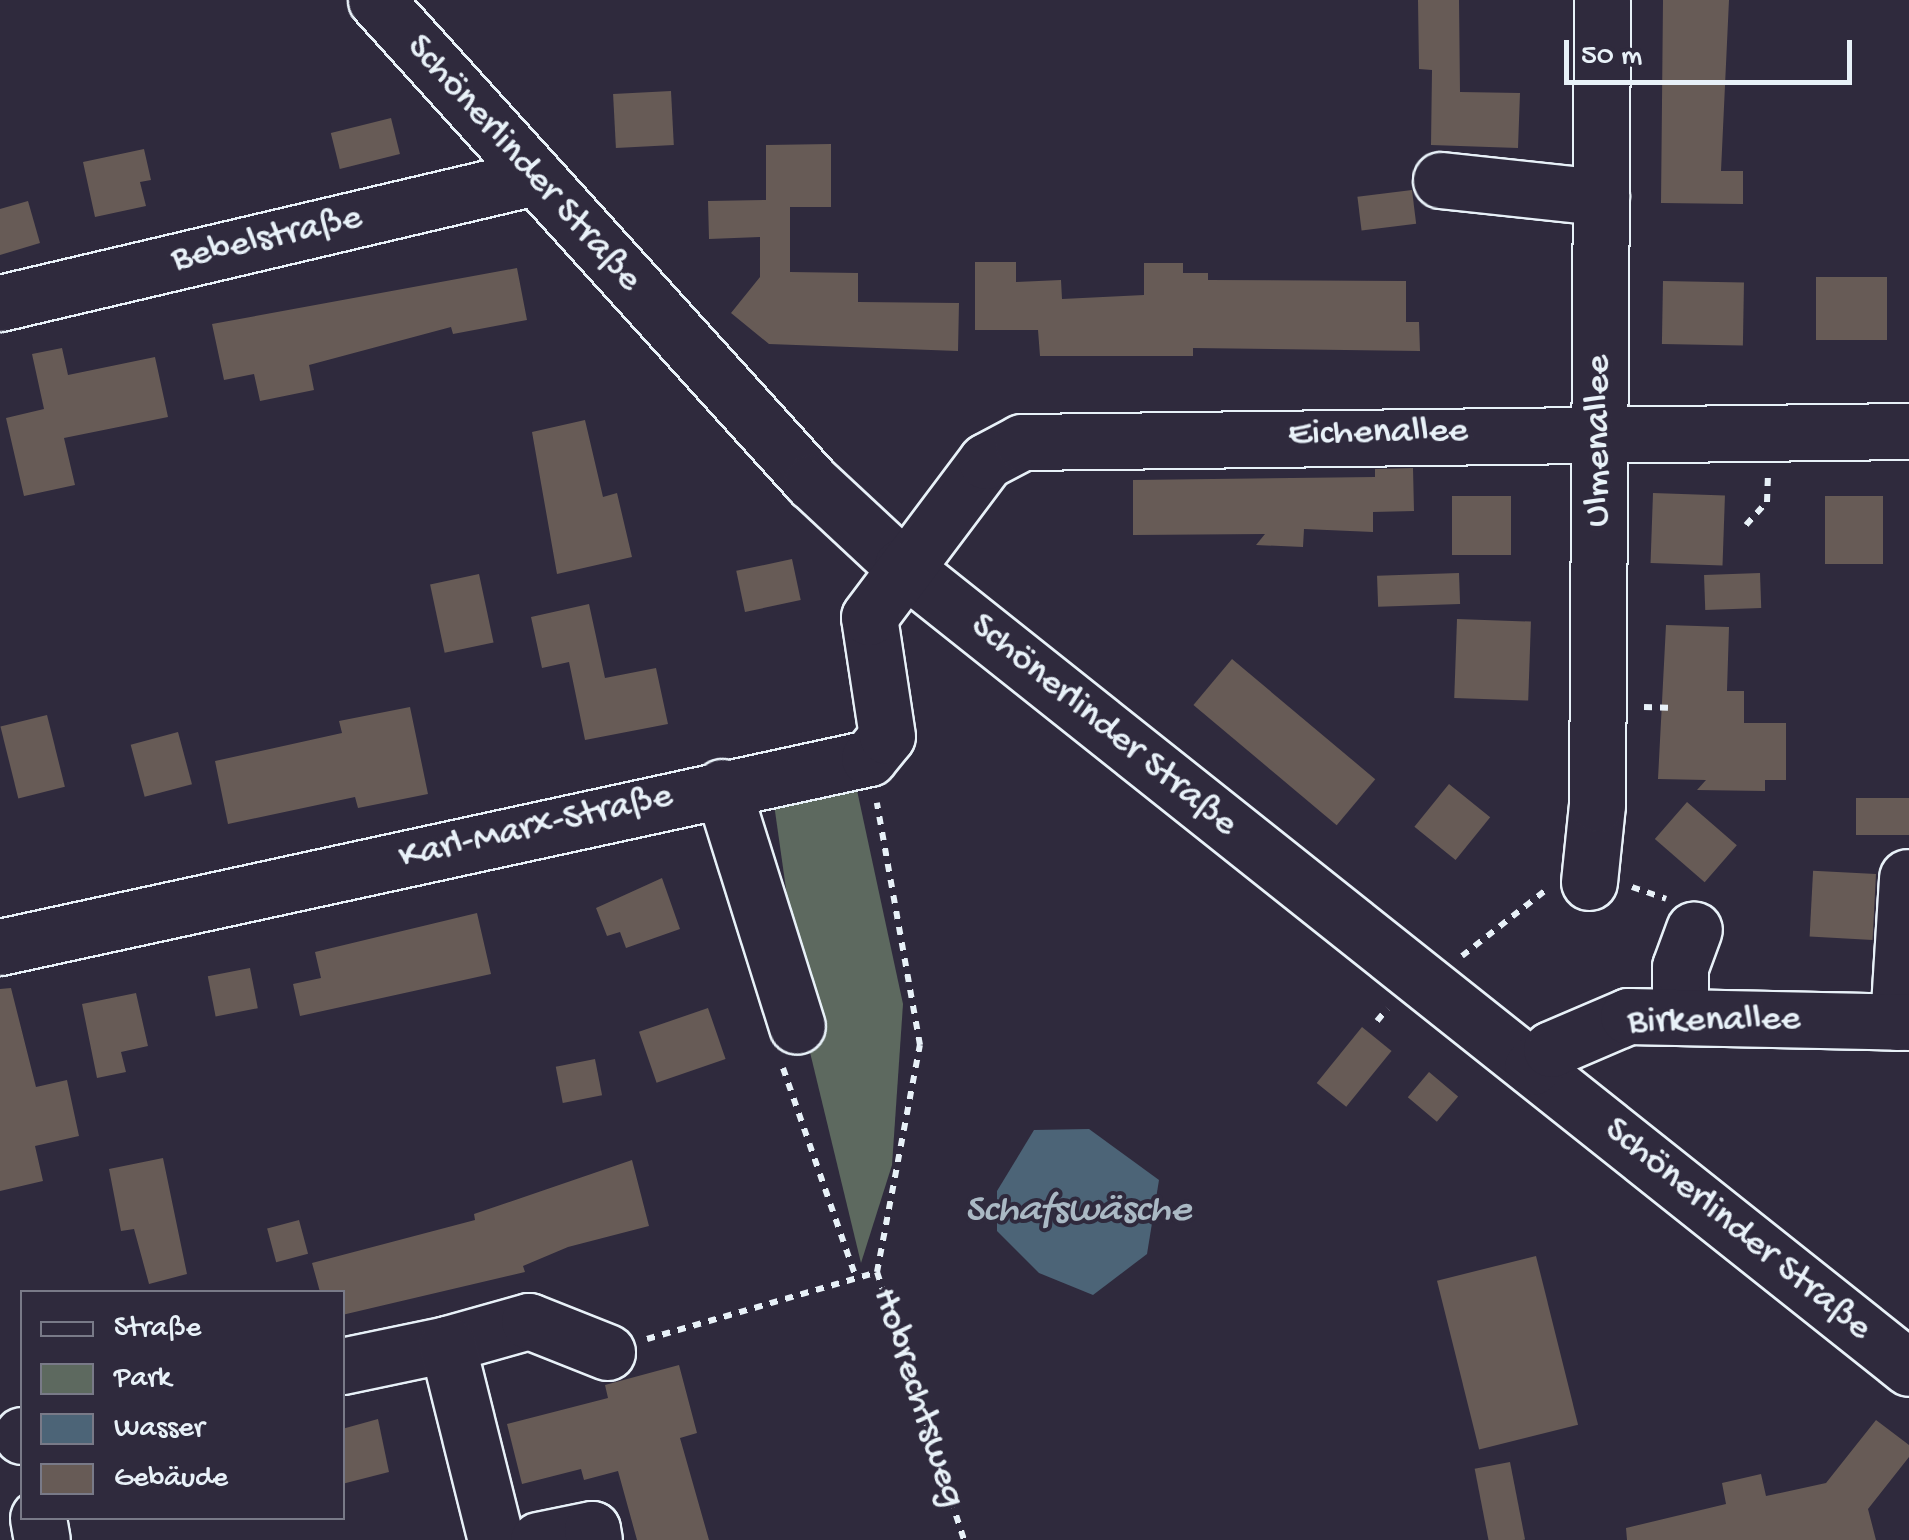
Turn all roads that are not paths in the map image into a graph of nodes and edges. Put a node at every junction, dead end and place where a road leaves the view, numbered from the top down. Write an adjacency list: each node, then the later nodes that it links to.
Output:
1 (376, 0): 3 (street, Schönerlinder Straße)
2 (1602, 0): 5 (street, Ulmenallee)
3 (534, 177): 6 (street, Bebelstraße); 9 (street, Schönerlinder Straße)
4 (1441, 180): 5 (street)
5 (1601, 197): 7 (street, Ulmenallee)
6 (0, 303)
7 (1601, 429): 8 (street, Eichenallee); 9 (street, Eichenallee); 12 (street, Ulmenallee)
8 (1909, 431)
9 (902, 566): 10 (street, Karl-Marx-Straße); 18 (street, Schönerlinder Straße)
10 (722, 787): 14 (street, Karl-Marx-Straße); 17 (street)
11 (1907, 877): 16 (street)
12 (1589, 882)
13 (1694, 929): 15 (street)
14 (0, 947)
15 (1680, 1018): 16 (street, Birkenallee); 18 (street, Birkenallee)
16 (1904, 1022)
17 (788, 1039)
18 (1532, 1067): 22 (street, Schönerlinder Straße)
19 (446, 1344): 20 (street); 21 (street); 23 (street)
20 (608, 1352)
21 (345, 1365)
22 (1909, 1368)
23 (496, 1540)
24 (538, 1540): 25 (street)
25 (594, 1540)

